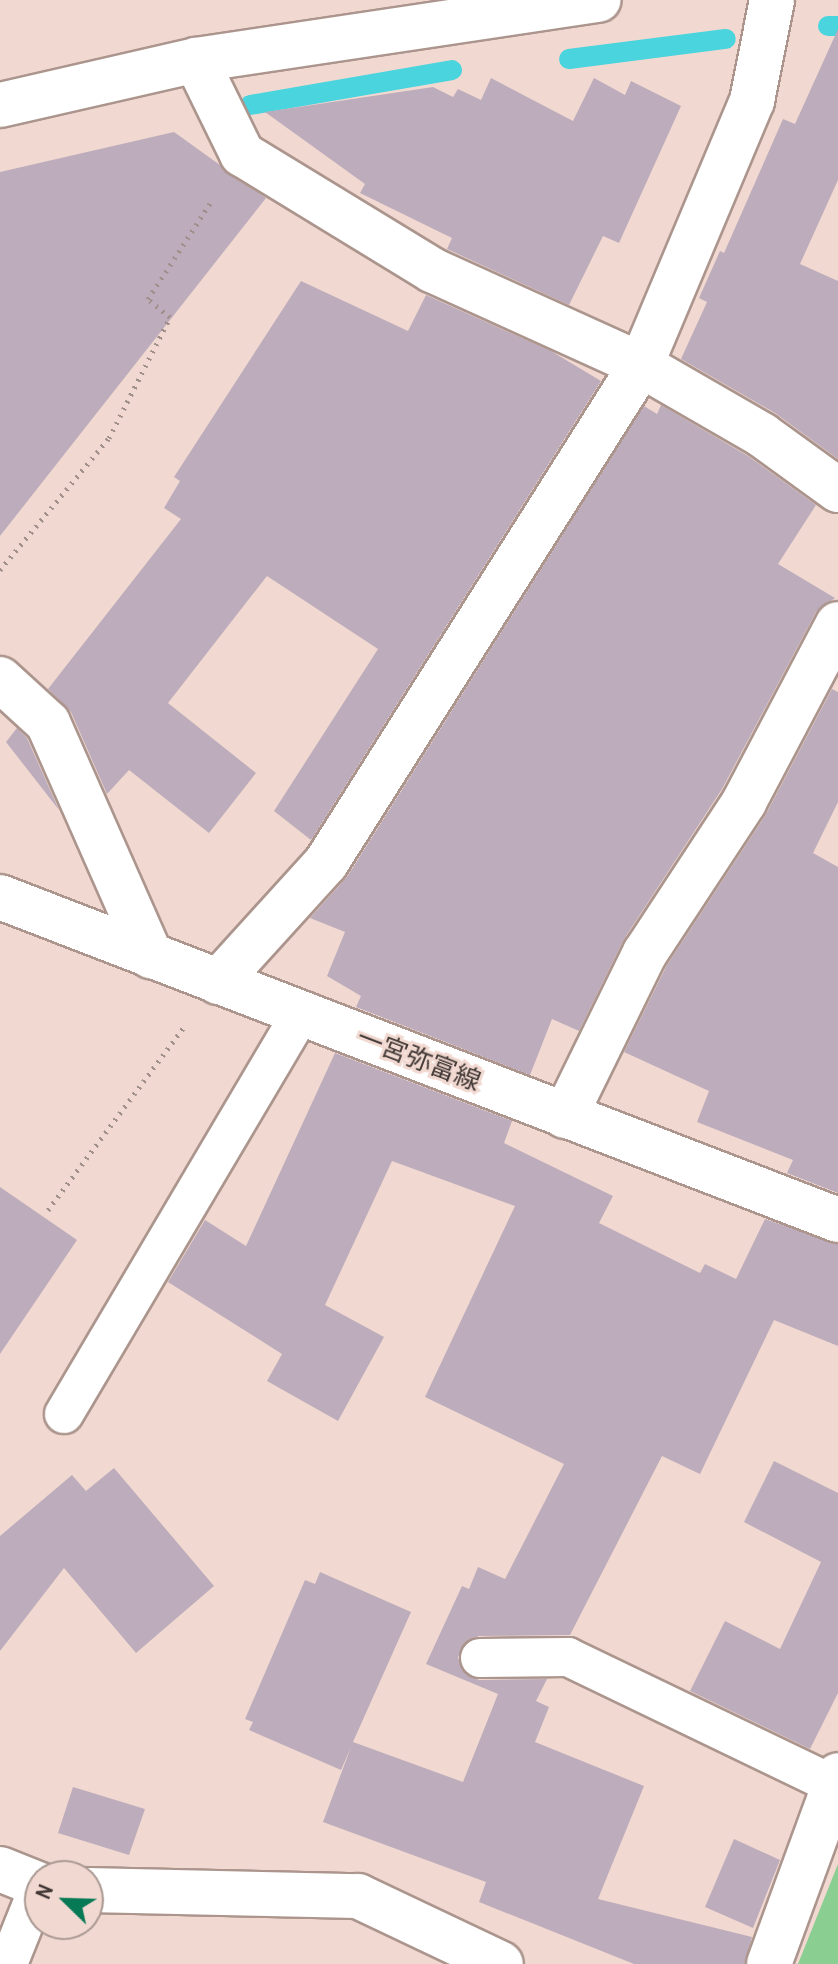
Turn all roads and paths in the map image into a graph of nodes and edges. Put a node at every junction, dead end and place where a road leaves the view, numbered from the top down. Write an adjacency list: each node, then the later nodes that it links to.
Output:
1 (599, 0): 3 (street)
2 (772, 0): 6 (street)
3 (196, 60): 4 (street); 5 (street)
4 (0, 105)
5 (242, 154): 6 (street); 8 (path)
6 (641, 365): 7 (street); 13 (street)
7 (838, 490)
8 (0, 570)
9 (838, 624): 15 (street)
10 (0, 679): 12 (street)
11 (0, 897): 12 (street, 一宮弥富線)
12 (151, 956): 13 (street, 一宮弥富線)
13 (218, 982): 14 (street, 一宮弥富線); 16 (path)
14 (301, 1014): 15 (street, 一宮弥富線); 18 (lane)
15 (565, 1116): 17 (street, 一宮弥富線)
16 (48, 1210)
17 (838, 1220)
18 (64, 1414)
19 (480, 1658): 20 (lane)
20 (836, 1780): 27 (street)
21 (0, 1869): 22 (street)
22 (24, 1878)
23 (104, 1890): 25 (street)
24 (24, 1924): 26 (lane)
25 (474, 1958)
26 (8, 1964)
27 (769, 1964)

